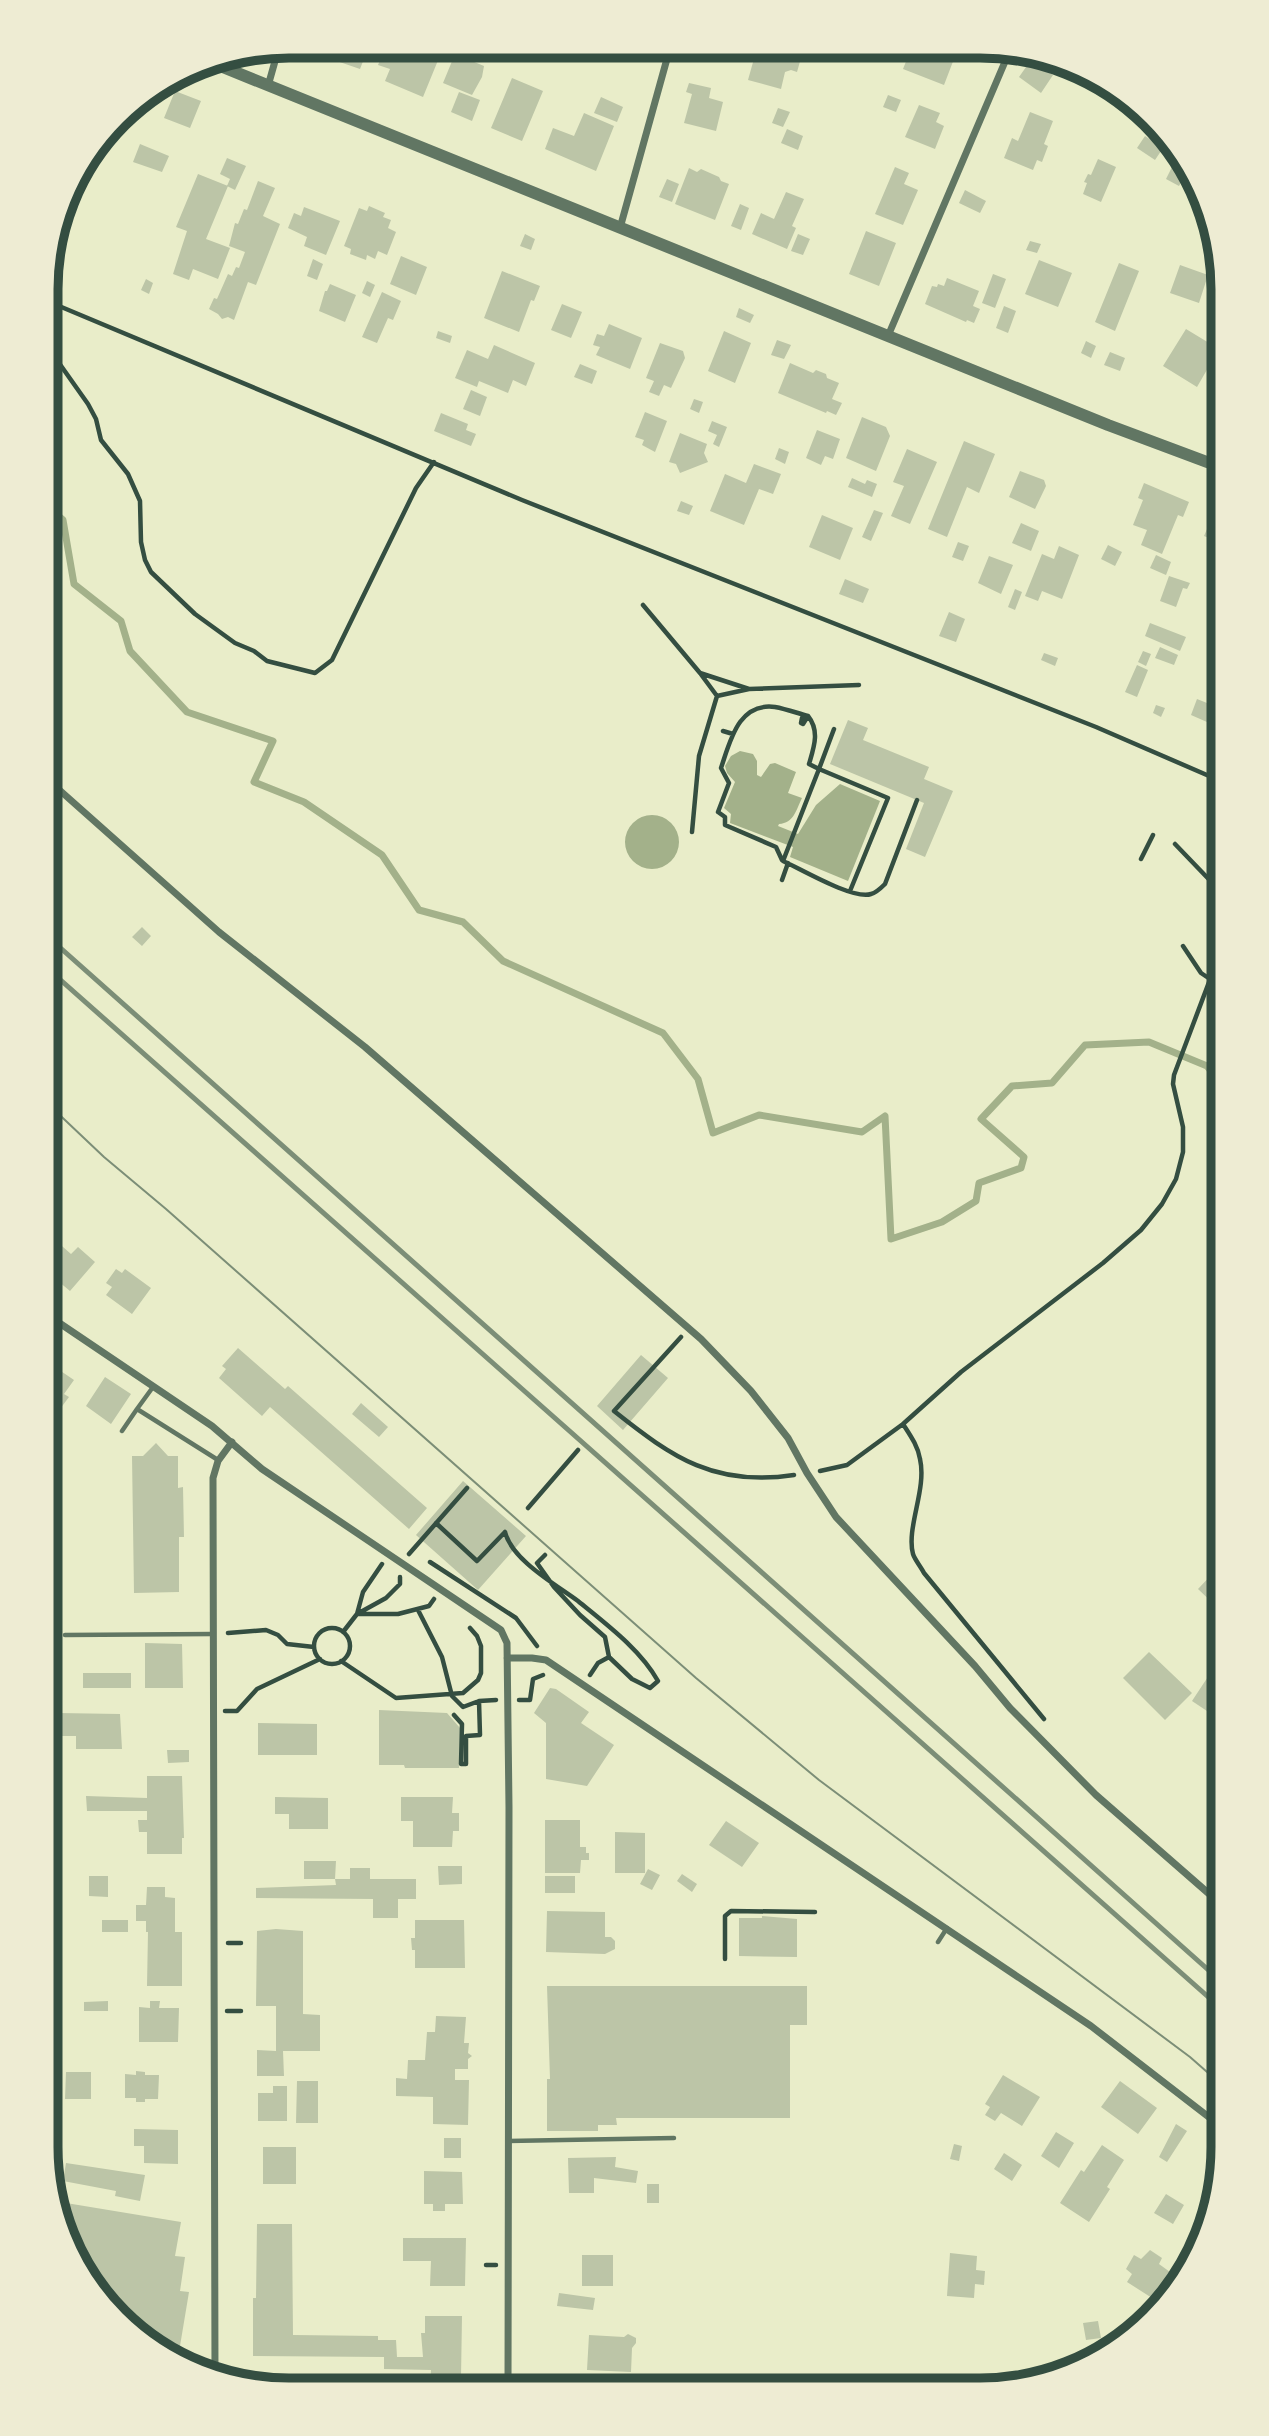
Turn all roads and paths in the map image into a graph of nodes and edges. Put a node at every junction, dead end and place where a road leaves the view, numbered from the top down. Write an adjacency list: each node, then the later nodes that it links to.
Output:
1 (276, 58): 5 (street)
2 (667, 58): 6 (street)
3 (1006, 59): 8 (street)
4 (223, 67): 5 (street)
5 (268, 86): 6 (street)
6 (620, 228): 8 (street)
7 (58, 306): 10 (path)
8 (888, 336): 11 (street)
9 (58, 362): 10 (path)
10 (434, 462): 21 (path)
11 (1211, 464)
12 (643, 605): 13 (path)
13 (700, 673): 15 (path); 16 (path)
14 (859, 685): 15 (path)
15 (749, 689): 16 (path)
16 (717, 696): 24 (path)
17 (834, 729): 20 (path)
18 (723, 731): 19 (path)
19 (733, 734): 20 (path); 28 (path)
20 (819, 769): 28 (path); 31 (path)
21 (1211, 777)
22 (58, 789): 35 (street)
23 (917, 800): 31 (path)
24 (692, 832)
25 (1153, 835): 27 (path)
26 (1175, 844): 30 (path)
27 (1141, 859)
28 (785, 862): 29 (path); 31 (path)
29 (782, 880)
30 (1211, 882)
31 (850, 891)
32 (1183, 946): 33 (path)
33 (1210, 979): 38 (path)
34 (58, 1322): 36 (street)
35 (688, 1328): 43 (street); 44 (path)
36 (153, 1386): 37 (lane); 40 (street)
37 (137, 1409): 39 (lane); 42 (lane)
38 (904, 1424): 43 (path); 75 (path)
39 (122, 1431)
40 (232, 1442): 42 (street); 49 (street)
41 (578, 1450): 46 (path)
42 (218, 1461): 63 (street)
43 (807, 1473): 76 (street)
44 (780, 1477)
45 (467, 1488): 47 (path)
46 (528, 1508)
47 (436, 1523): 48 (path); 50 (path)
48 (411, 1551)
49 (388, 1555): 51 (street); 52 (path)
50 (545, 1555)
51 (401, 1563): 53 (path); 55 (street)
52 (380, 1567): 53 (path); 60 (path)
53 (400, 1580): 54 (path); 60 (path)
54 (411, 1587)
55 (440, 1590): 57 (path); 66 (street)
56 (422, 1594): 57 (path)
57 (432, 1602): 58 (path); 59 (path)
58 (442, 1608)
59 (418, 1610): 60 (path); 69 (path)
60 (357, 1614): 62 (path)
61 (461, 1620): 69 (path)
62 (343, 1632): 65 (path); 68 (path)
63 (213, 1634): 64 (lane); 65 (path); 84 (street)
64 (65, 1635)
65 (314, 1647): 67 (path)
66 (507, 1658): 70 (street); 78 (street)
67 (320, 1659): 68 (path); 74 (path)
68 (341, 1661): 69 (path)
69 (452, 1696): 73 (path)
70 (506, 1700): 71 (path); 72 (path); 83 (street)
71 (530, 1700)
72 (479, 1701): 73 (path); 73 (path)
73 (463, 1707)
74 (237, 1711)
75 (1051, 1727)
76 (1211, 1895)
77 (815, 1912): 80 (path)
78 (947, 1928): 79 (lane); 81 (street)
79 (938, 1942)
80 (724, 1959)
81 (1211, 2119)
82 (674, 2138): 83 (lane)
83 (509, 2141): 85 (street)
84 (215, 2366)
85 (508, 2378)

